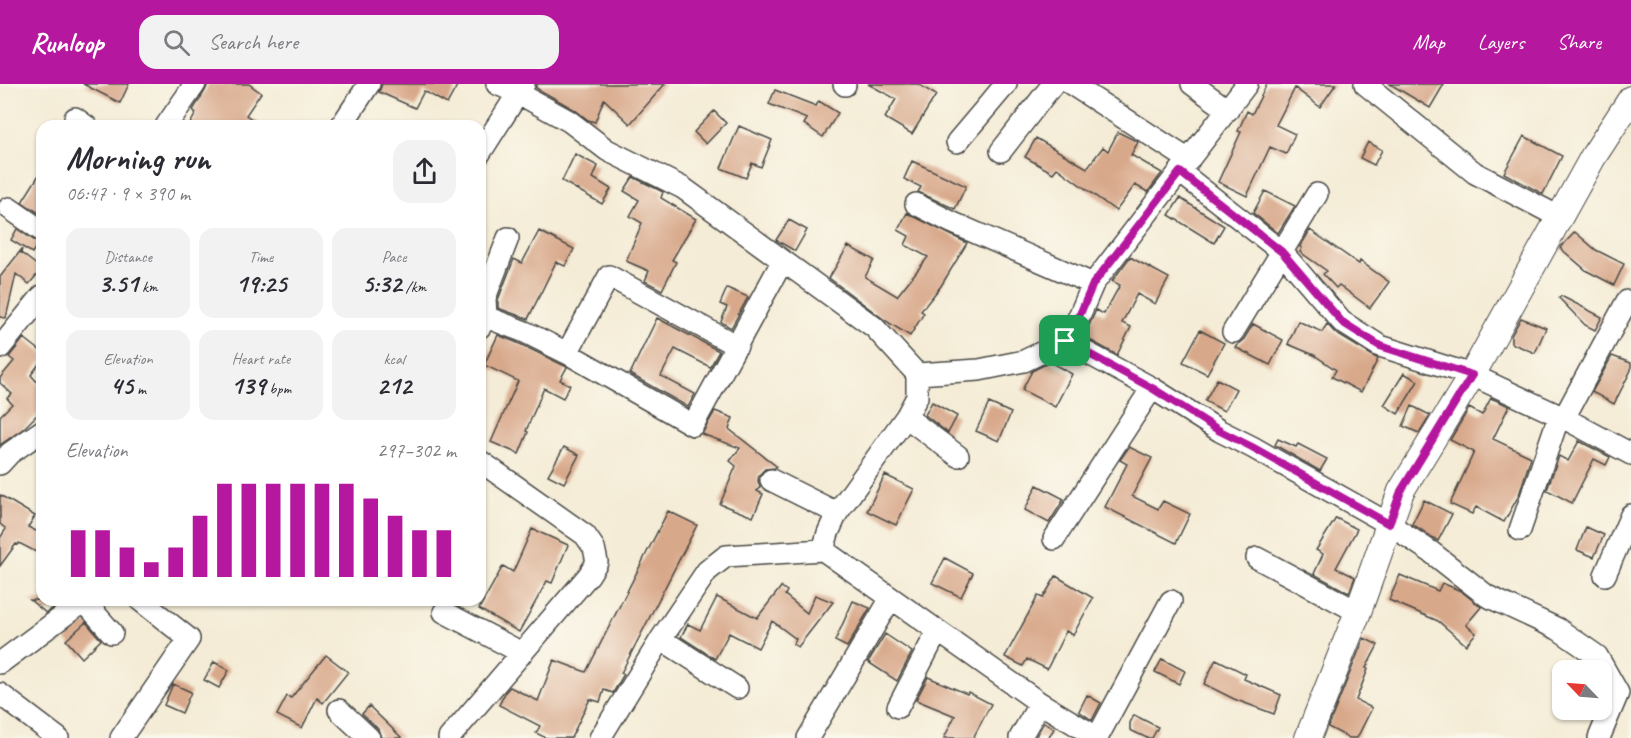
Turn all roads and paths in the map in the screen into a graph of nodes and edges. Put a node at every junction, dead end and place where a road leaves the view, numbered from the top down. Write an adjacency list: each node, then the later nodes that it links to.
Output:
1 (195, 84): 13 (street)
2 (369, 84): 14 (street)
3 (497, 84): 10 (street)
4 (1006, 84): 15 (street)
5 (1053, 84): 17 (street)
6 (1071, 84): 18 (street)
7 (1192, 84): 12 (street)
8 (1247, 84): 12 (street)
9 (1365, 84): 22 (street)
10 (521, 89): 16 (street); 26 (street)
11 (1631, 99): 22 (street)
12 (1228, 110): 18 (street)
13 (170, 120)
14 (345, 120)
15 (957, 142)
16 (486, 144)
17 (1001, 151)
18 (1184, 166): 25 (street); 27 (street)
19 (1317, 194): 25 (street)
20 (916, 204): 27 (street)
21 (9, 208): 23 (street)
22 (1559, 217): 38 (street)
23 (36, 227)
24 (508, 238): 28 (street)
25 (1282, 252): 32 (street); 38 (street)
26 (782, 262): 34 (street); 37 (street)
27 (1093, 284): 33 (street)
28 (486, 295)
29 (1627, 301): 41 (street)
30 (36, 303): 35 (street)
31 (486, 323): 36 (street)
32 (1233, 332)
33 (1065, 341): 37 (street); 39 (street)
34 (736, 346): 36 (street); 36 (street)
35 (0, 348)
36 (567, 353)
37 (917, 374): 40 (street)
38 (1472, 375): 41 (street); 50 (street)
39 (1152, 388): 50 (street); 52 (street)
40 (906, 417): 44 (street); 48 (street)
41 (1561, 417): 43 (street); 51 (street)
42 (36, 435): 45 (street)
43 (1628, 446)
44 (958, 456)
45 (0, 464)
46 (486, 465): 66 (street)
47 (771, 480): 48 (street)
48 (837, 513): 53 (street)
49 (1631, 515): 55 (street)
50 (1389, 524): 62 (street); 67 (street)
51 (1520, 530)
52 (1054, 539)
53 (823, 550): 56 (street); 65 (street)
54 (1257, 558): 62 (street)
55 (1605, 576)
56 (891, 598): 63 (street); 86 (street)
57 (1171, 602): 88 (street)
58 (77, 606): 68 (street)
59 (90, 606): 64 (street)
60 (148, 606): 82 (street)
61 (444, 612): 66 (street)
62 (1358, 612): 80 (street)
63 (937, 632): 74 (street); 75 (street)
64 (112, 633)
65 (661, 639): 71 (street); 85 (street)
66 (522, 653): 84 (street)
67 (1599, 660)
68 (0, 663)
69 (1612, 678): 72 (street)
70 (1612, 682): 76 (street)
71 (737, 688)
72 (1631, 688)
73 (0, 694): 81 (street)
74 (1040, 703): 79 (street); 87 (street)
75 (898, 707)
76 (1612, 707)
77 (339, 710): 83 (street)
78 (1607, 720): 89 (street)
79 (1070, 731): 88 (street)
80 (1314, 735)
81 (57, 738)
82 (121, 738)
83 (369, 738)
84 (449, 738)
85 (600, 738)
86 (808, 738)
87 (1020, 738)
88 (1097, 738)
89 (1599, 738)

